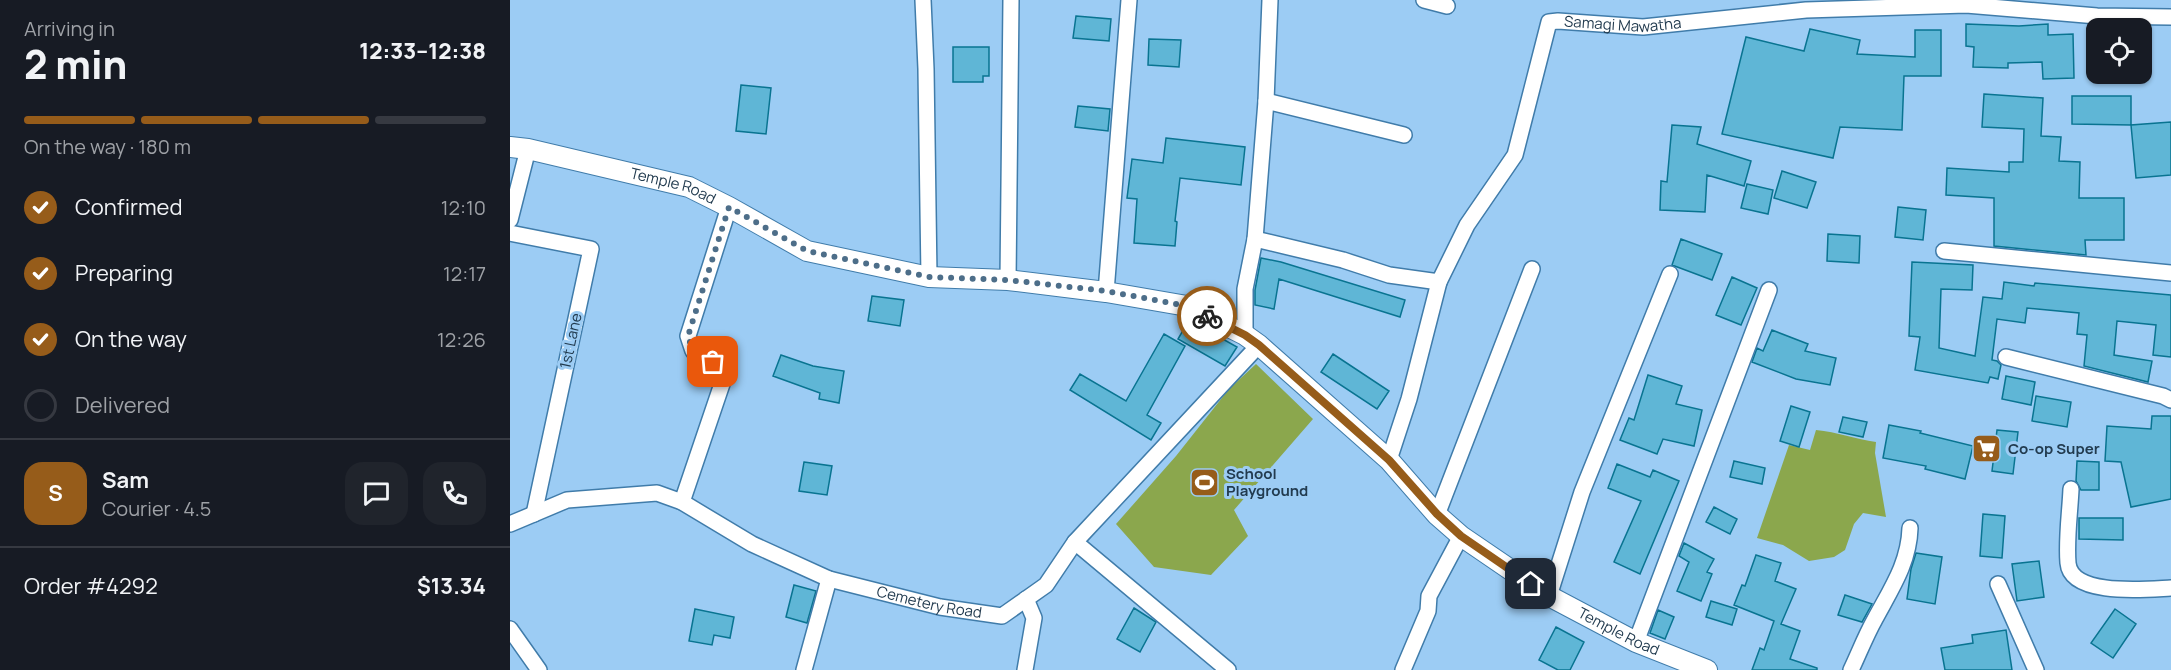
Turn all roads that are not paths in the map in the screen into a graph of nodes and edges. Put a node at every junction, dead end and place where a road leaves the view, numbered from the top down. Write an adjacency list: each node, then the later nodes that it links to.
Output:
1 (922, 0): 19 (street)
2 (1011, 0): 20 (street)
3 (1129, 0): 23 (street)
4 (1270, 0): 8 (street)
5 (1424, 0): 6 (street)
6 (1447, 6)
7 (2171, 16): 21 (street, Samagi Mawatha)
8 (1266, 101): 9 (street); 14 (street)
9 (1404, 135)
10 (519, 148): 11 (main road, Temple Road); 12 (street)
11 (729, 207): 19 (main road, Temple Road); 29 (street)
12 (510, 220)
13 (510, 233): 30 (street, 1st Lane)
14 (1255, 239): 21 (street); 24 (street)
15 (1944, 251): 17 (street)
16 (1532, 269): 31 (street)
17 (2171, 273)
18 (1670, 274): 39 (street)
19 (929, 277): 20 (main road, Temple Road)
20 (1008, 280): 23 (main road, Temple Road)
21 (1439, 282): 27 (street)
22 (1769, 290): 42 (street)
23 (1106, 291): 24 (main road, Temple Road)
24 (1252, 340): 27 (main road, Temple Road); 35 (street, Cemetery Road)
25 (2006, 357): 26 (street)
26 (2171, 400)
27 (1389, 460): 31 (main road, Temple Road)
28 (2072, 489): 38 (street)
29 (682, 502): 30 (street, Cemetery Road); 36 (street, Cemetery Road)
30 (534, 514): 32 (street, Cemetery Road)
31 (1437, 514): 34 (main road, Temple Road)
32 (510, 524)
33 (1910, 528): 49 (street)
34 (1461, 536): 39 (main road, Temple Road); 47 (street)
35 (1075, 542): 40 (street, Cemetery Road); 46 (street)
36 (829, 579): 40 (street, Cemetery Road); 44 (street)
37 (1998, 584): 50 (street)
38 (2171, 588)
39 (1549, 596): 42 (main road, Temple Road)
40 (1026, 599): 45 (street)
41 (510, 629): 43 (street)
42 (1636, 642): 48 (main road, Temple Road)
43 (538, 670)
44 (804, 670)
45 (1025, 670)
46 (1228, 670)
47 (1403, 670)
48 (1704, 670)
49 (1851, 670)
50 (2036, 670)

